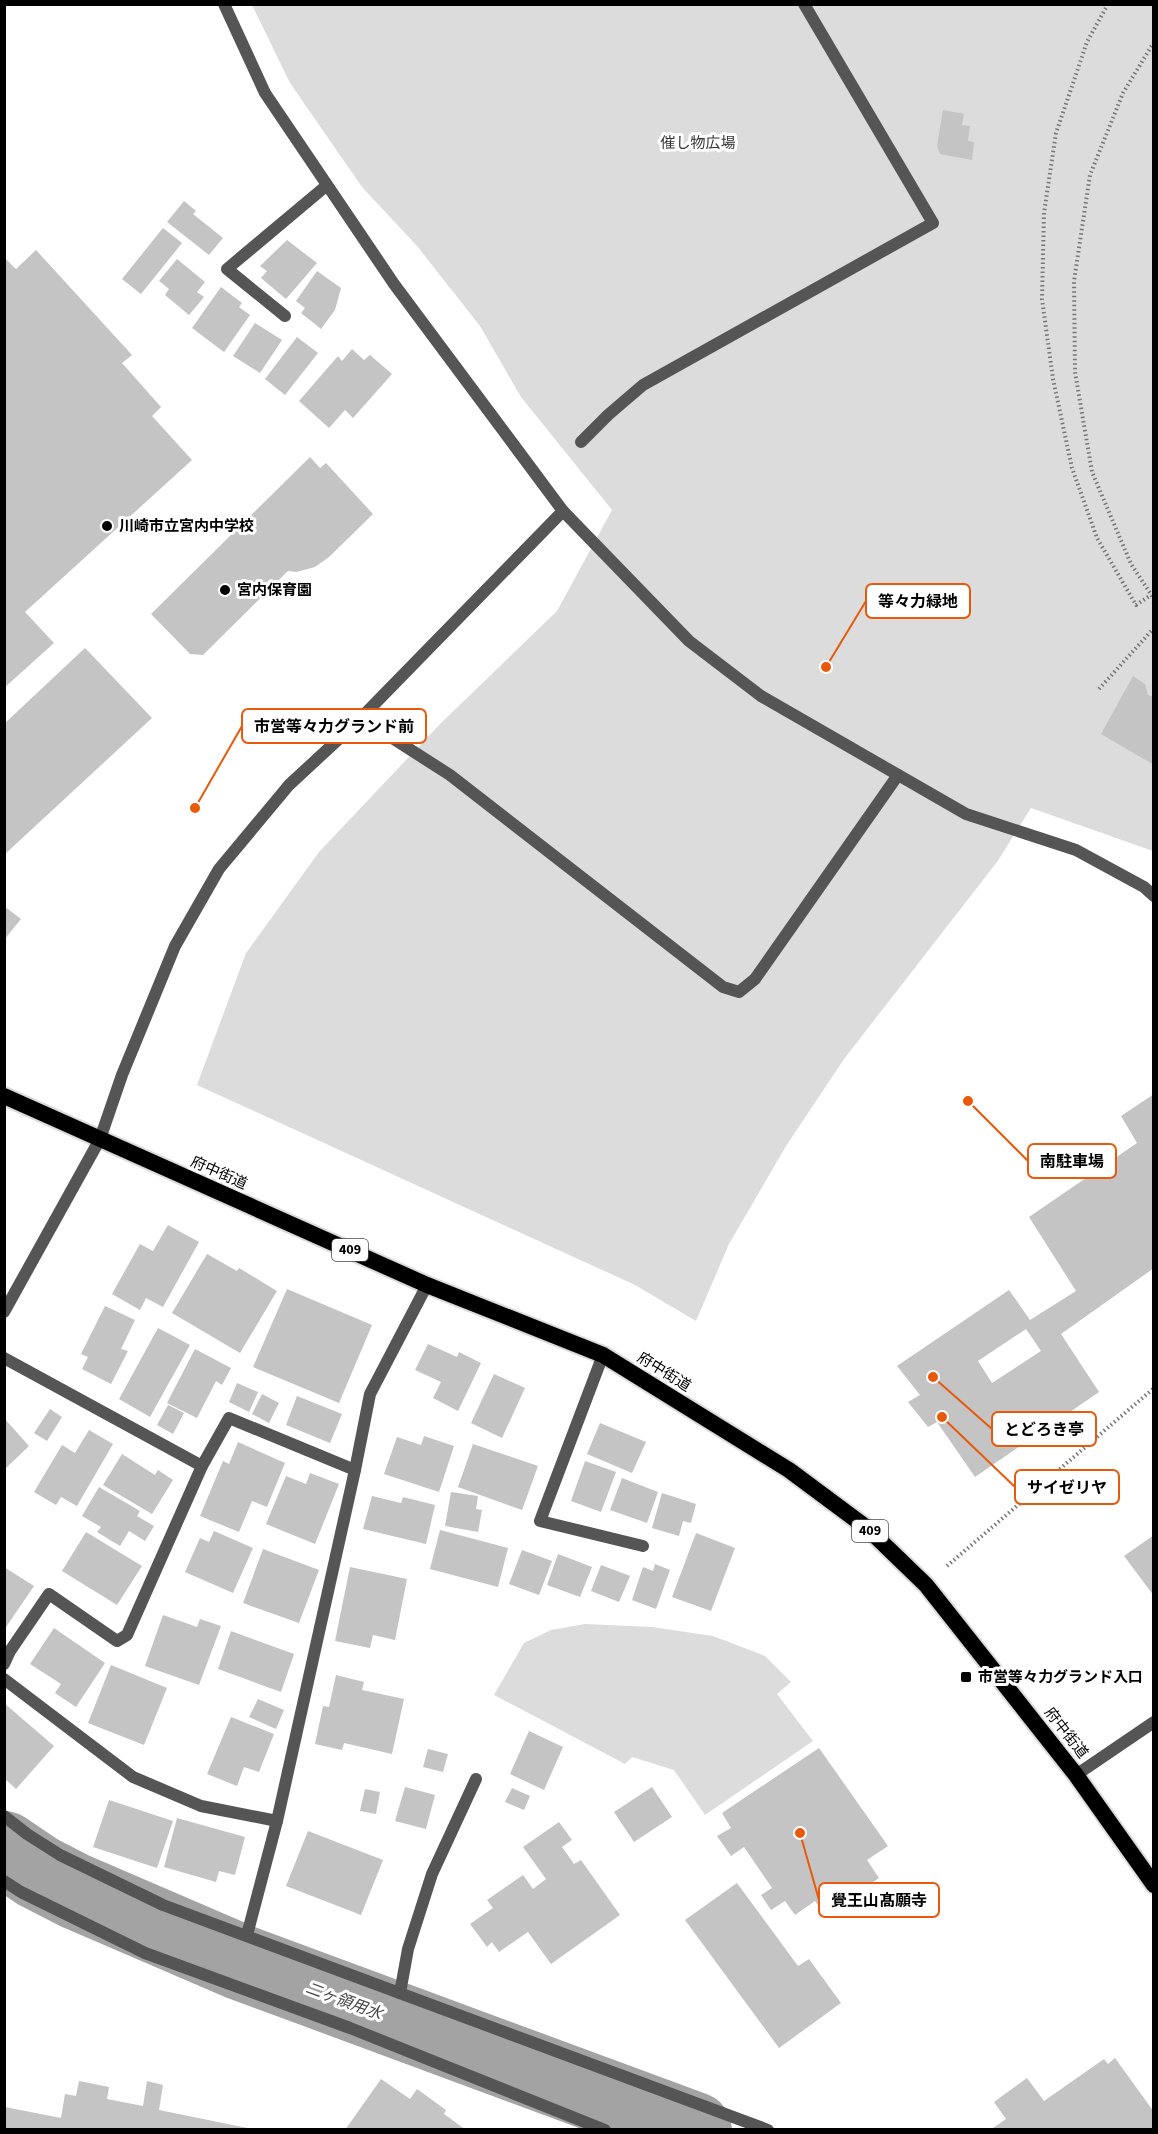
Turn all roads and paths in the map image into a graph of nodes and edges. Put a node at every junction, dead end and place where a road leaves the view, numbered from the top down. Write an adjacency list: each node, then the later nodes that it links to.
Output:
1 (224, 4): 5 (street)
2 (804, 4): 7 (street)
3 (1108, 4): 9 (path)
4 (1154, 42): 9 (path)
5 (326, 186): 6 (street); 8 (street)
6 (285, 316)
7 (581, 442)
8 (563, 511): 12 (street); 13 (street)
9 (1152, 597)
10 (1154, 628): 11 (path)
11 (1099, 689)
12 (361, 718): 13 (street); 16 (street)
13 (898, 775): 14 (street)
14 (1154, 896)
15 (4, 1096): 16 (highway, 府中街道 / 409)
16 (100, 1140): 17 (highway, 府中街道 / 409); 18 (street)
17 (427, 1285): 19 (highway, 府中街道 / 409); 23 (street)
18 (4, 1312)
19 (603, 1355): 24 (street); 25 (highway, 府中街道 / 409)
20 (4, 1358): 22 (street)
21 (1154, 1388): 25 (path)
22 (202, 1466): 23 (street); 26 (street)
23 (356, 1470): 32 (street)
24 (643, 1546)
25 (926, 1585): 29 (highway, 府中街道 / 409)
26 (4, 1664)
27 (4, 1679): 32 (street)
28 (1154, 1722): 29 (street)
29 (1076, 1775): 34 (highway, 府中街道 / 409)
30 (476, 1779): 36 (street)
31 (4, 1816): 35 (street)
32 (277, 1821): 35 (street)
33 (4, 1881): 37 (street)
34 (1154, 1885)
35 (247, 1935): 36 (street)
36 (400, 1993): 38 (street)
37 (605, 2130)
38 (768, 2130)

